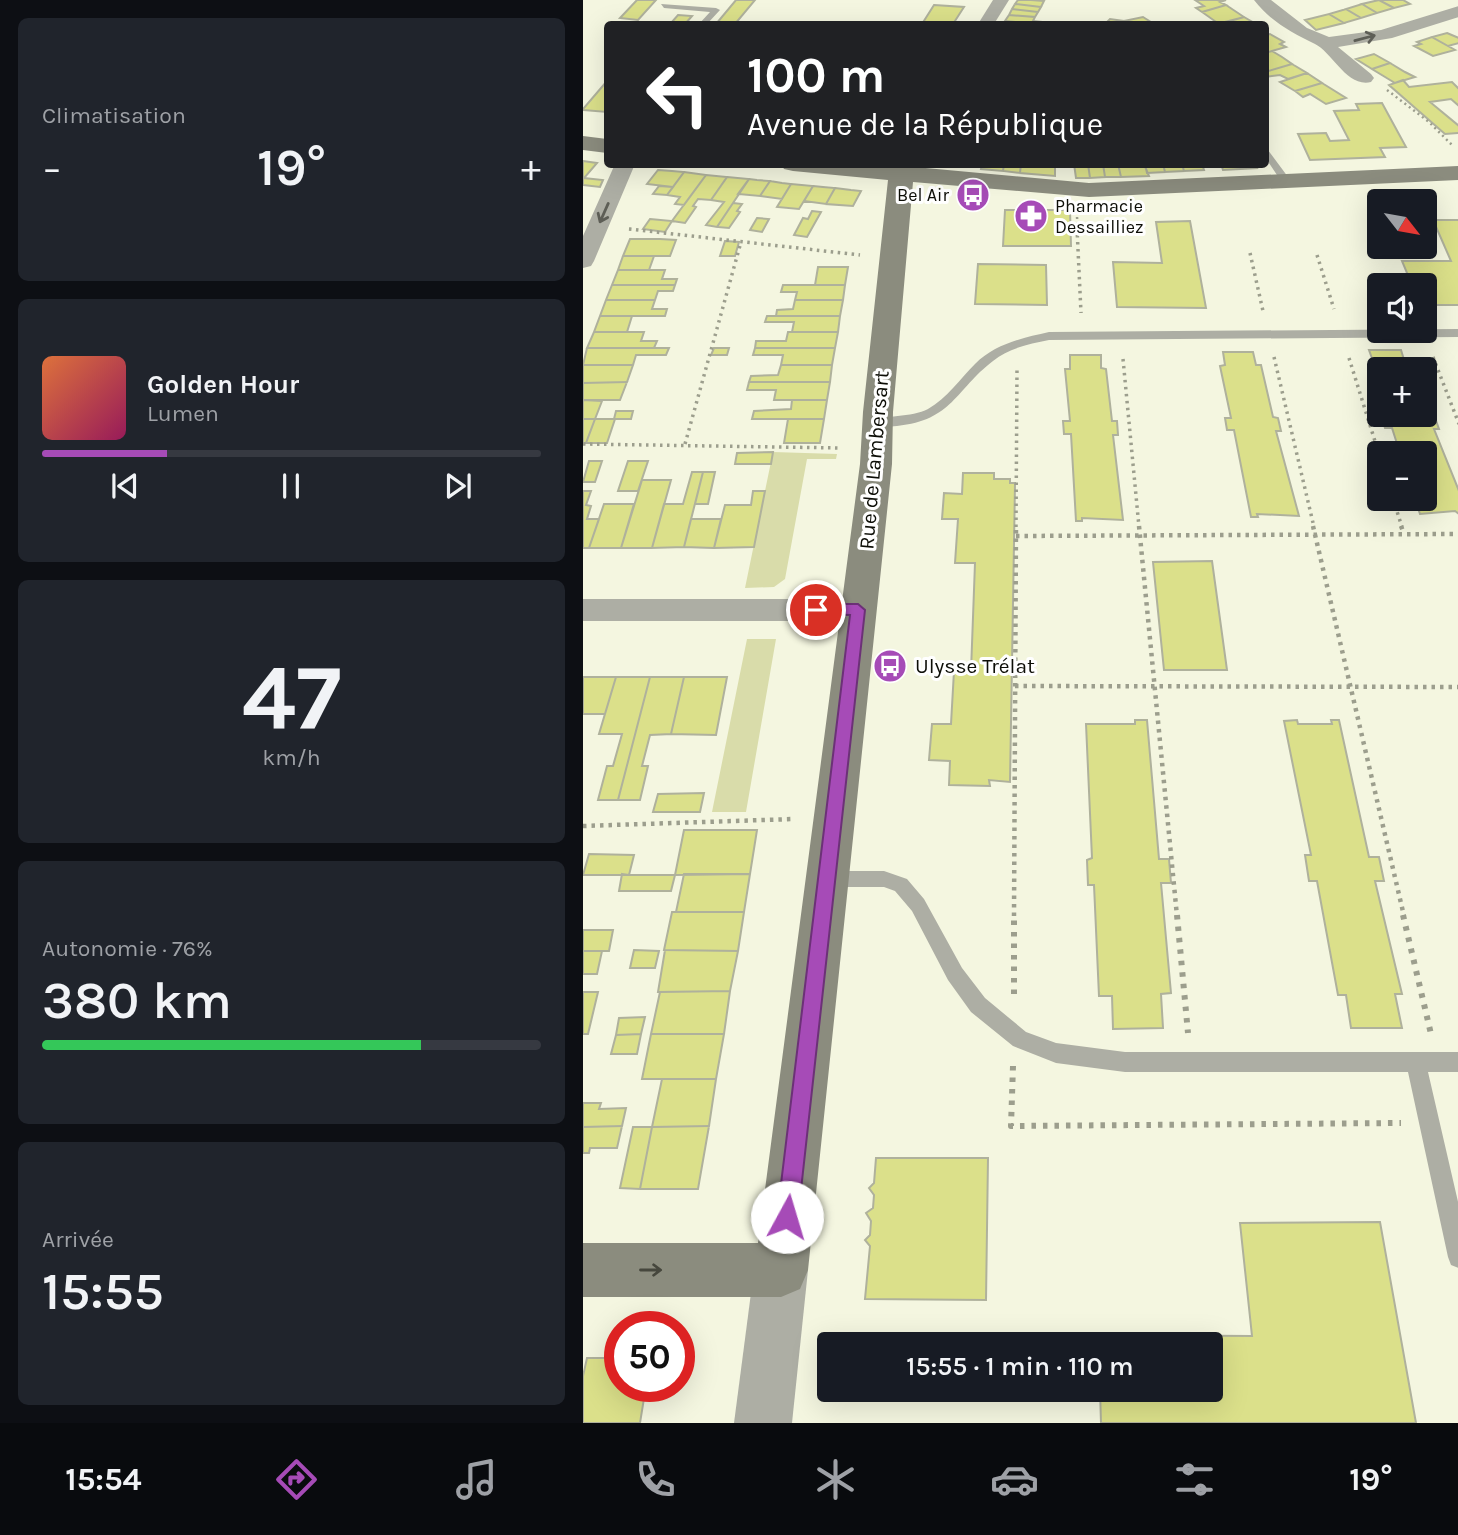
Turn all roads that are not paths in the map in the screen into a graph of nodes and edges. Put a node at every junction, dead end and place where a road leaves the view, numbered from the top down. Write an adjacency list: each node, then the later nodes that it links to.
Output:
1 (1001, 0): 6 (street)
2 (1262, 0): 7 (street)
3 (664, 6): 5 (lane)
4 (1458, 11): 7 (street, one-way to 4)
5 (706, 21)
6 (988, 21)
7 (1324, 42): 8 (street)
8 (1365, 78)
9 (1269, 155): 14 (lane)
10 (623, 168): 15 (street, one-way to 15)
11 (866, 168): 12 (main road)
12 (902, 170): 14 (main road); 17 (main road, Rue de Lambersart)
13 (1458, 173): 14 (main road)
14 (1286, 181)
15 (583, 261)
16 (1458, 333): 17 (lane)
17 (877, 436): 19 (main road, Rue de Lambersart)
18 (583, 610): 19 (street)
19 (858, 610): 20 (main road, Rue de Lambersart)
20 (826, 879): 21 (lane); 25 (main road, Rue de Lambersart)
21 (1416, 1062): 22 (lane); 23 (lane)
22 (1458, 1062)
23 (1458, 1257)
24 (583, 1270): 25 (main road, one-way to 25)
25 (781, 1270): 26 (street, Rue de Lambersart)
26 (763, 1423)

